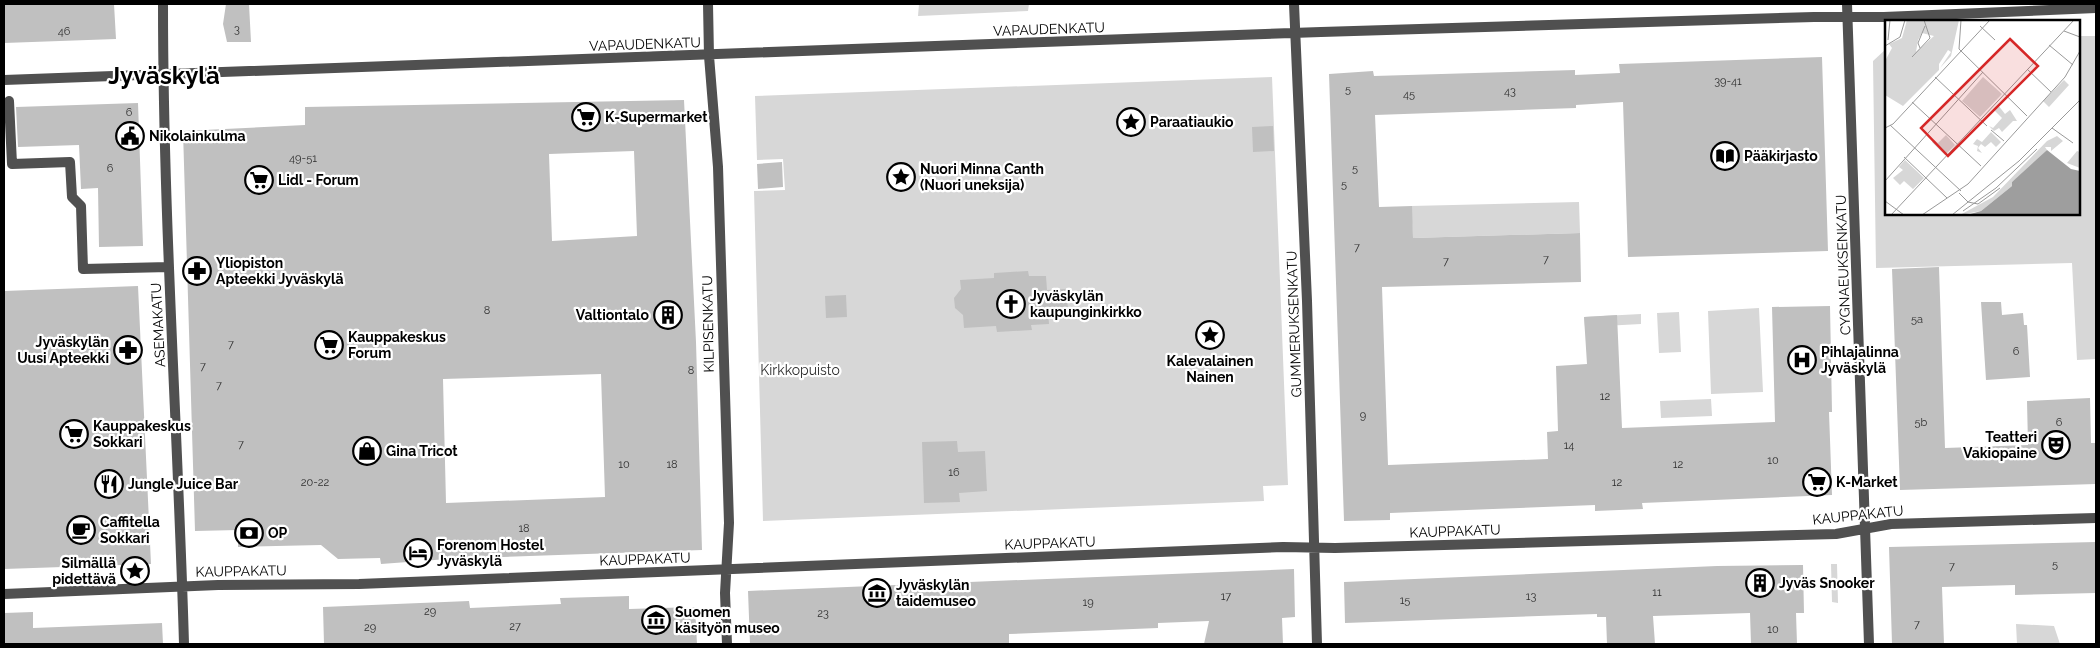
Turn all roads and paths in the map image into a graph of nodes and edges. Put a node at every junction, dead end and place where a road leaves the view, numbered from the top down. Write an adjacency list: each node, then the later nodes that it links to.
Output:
1 (163, 4): 9 (street, ASEMAKATU)
2 (708, 4): 8 (street, KILPISENKATU)
3 (1294, 4): 7 (street, GUMMERUKSENKATU)
4 (1847, 4): 6 (street, CYGNAEUKSENKATU)
5 (2096, 8): 6 (street, VAPAUDENKATU)
6 (1848, 17): 7 (street, VAPAUDENKATU); 14 (street, CYGNAEUKSENKATU)
7 (1295, 34): 8 (street, VAPAUDENKATU); 15 (street, GUMMERUKSENKATU)
8 (709, 56): 9 (street, VAPAUDENKATU); 16 (street, KILPISENKATU)
9 (164, 75): 10 (street, VAPAUDENKATU); 12 (street, ASEMAKATU)
10 (4, 80)
11 (10, 101): 12 (street)
12 (169, 267): 17 (street, ASEMAKATU)
13 (2096, 518): 14 (street, KAUPPAKATU)
14 (1865, 527): 15 (street, KAUPPAKATU); 22 (street, CYGNAEUKSENKATU)
15 (1313, 546): 16 (street, KAUPPAKATU); 21 (street, GUMMERUKSENKATU)
16 (727, 570): 17 (street, KAUPPAKATU); 20 (street, KILPISENKATU)
17 (183, 586): 18 (street, KAUPPAKATU); 19 (street, ASEMAKATU)
18 (4, 594)
19 (184, 644)
20 (727, 644)
21 (1317, 644)
22 (1869, 644)

